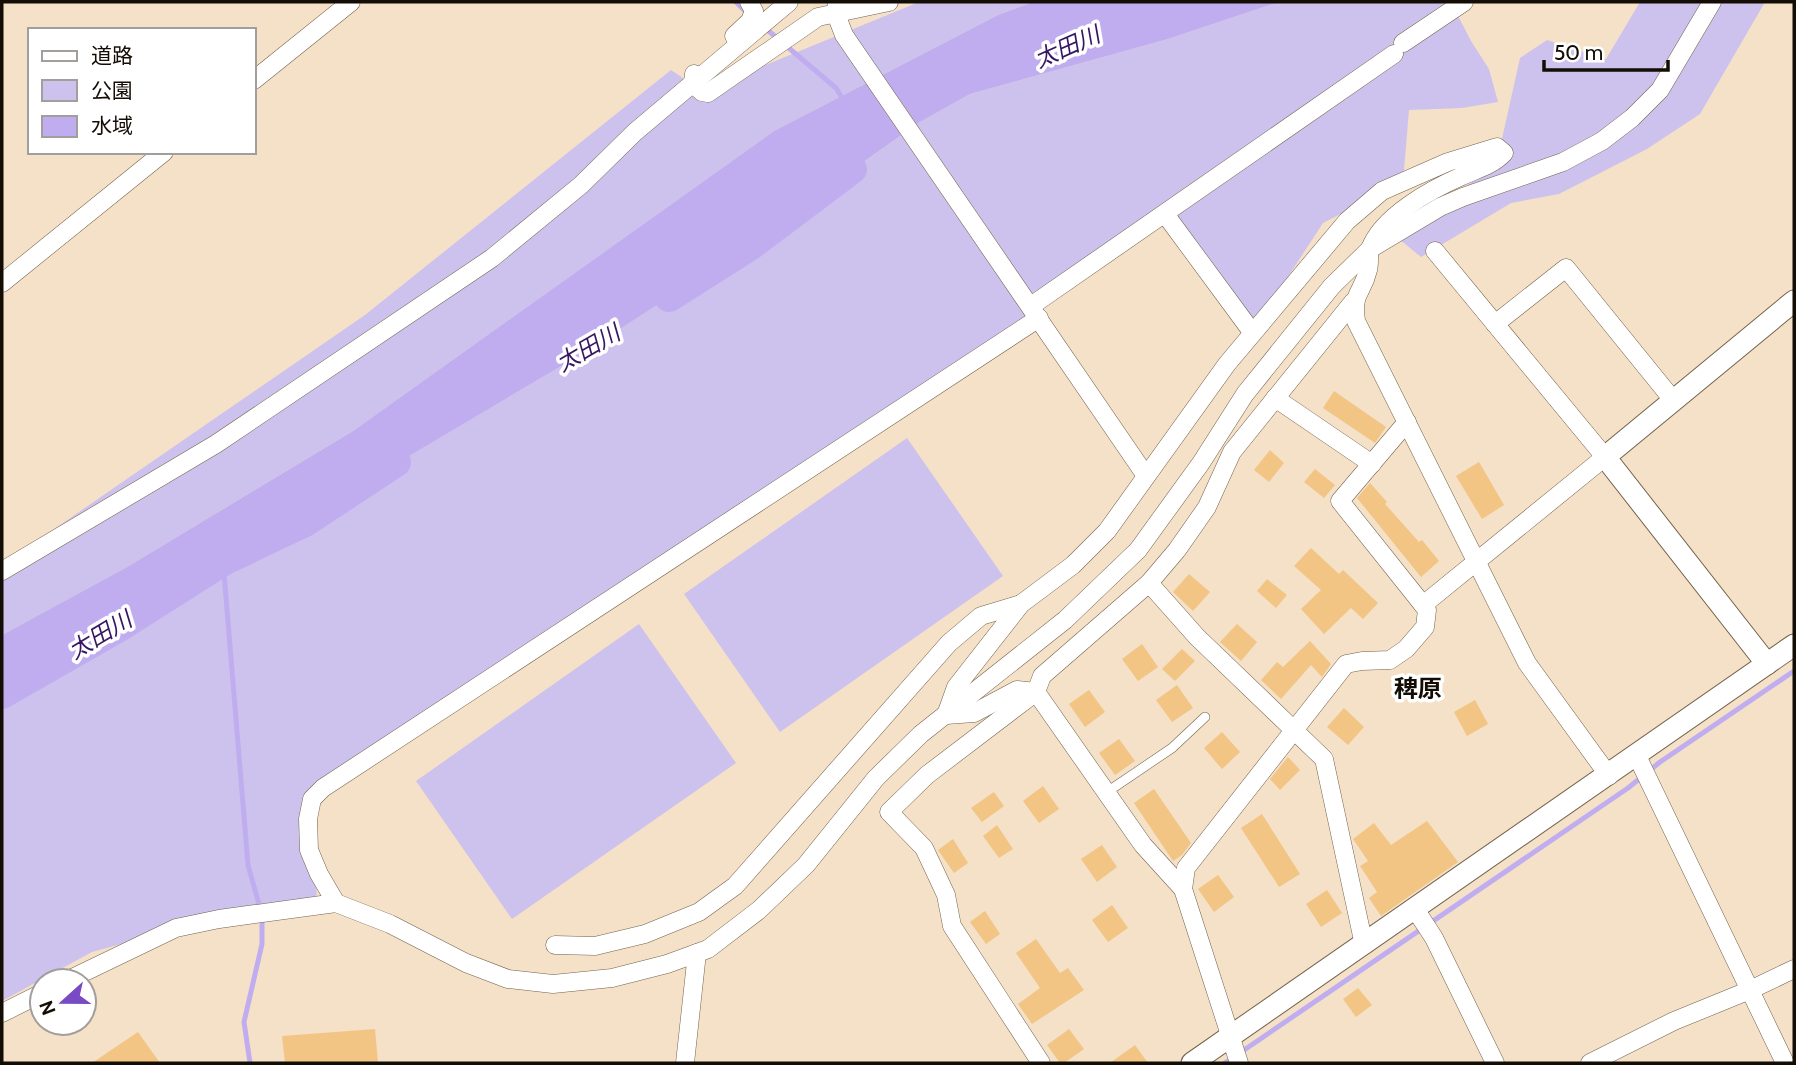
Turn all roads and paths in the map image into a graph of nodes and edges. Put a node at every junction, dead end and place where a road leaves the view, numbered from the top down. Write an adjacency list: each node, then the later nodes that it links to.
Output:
1 (351, 2): 8 (street)
2 (749, 2): 9 (street)
3 (789, 2): 9 (street)
4 (889, 2): 7 (street)
5 (1464, 2): 11 (street)
6 (1712, 2): 12 (street)
7 (836, 8): 9 (street); 17 (street)
8 (256, 78)
9 (693, 84): 27 (street)
10 (162, 154): 14 (street)
11 (1165, 214): 17 (street); 19 (street)
12 (1370, 249): 16 (street); 19 (street); 34 (street)
13 (1435, 251): 18 (street)
14 (2, 283)
15 (1794, 300): 21 (street)
16 (1353, 302): 20 (street); 22 (street)
17 (1031, 307): 25 (street); 41 (street)
18 (1495, 324): 21 (street); 23 (street)
19 (1252, 332): 25 (street)
20 (1275, 398): 24 (street); 28 (street)
21 (1673, 400): 23 (street)
22 (1407, 422): 24 (street); 26 (street)
23 (1605, 457): 26 (street); 32 (street)
24 (1372, 464): 30 (street)
25 (1146, 476): 29 (street)
26 (1477, 561): 30 (street); 38 (street)
27 (2, 571)
28 (1149, 583): 33 (street); 36 (street)
29 (1021, 604): 34 (street); 44 (street)
30 (1423, 605): 36 (street)
31 (1794, 645): 32 (street)
32 (1767, 664): 37 (street)
33 (1037, 692): 34 (street); 39 (street); 53 (street)
34 (946, 715): 45 (street)
35 (1205, 717): 39 (lane)
36 (1295, 730): 40 (street); 43 (street)
37 (1637, 756): 38 (street); 48 (street)
38 (1609, 776): 42 (street)
39 (1107, 792): 40 (street)
40 (1183, 889): 51 (street)
41 (336, 903): 45 (street); 46 (street)
42 (1415, 909): 43 (street); 56 (street)
43 (1364, 945): 51 (street)
44 (555, 946)
45 (697, 953): 52 (street)
46 (95, 967)
47 (1794, 969): 48 (street)
48 (1751, 990): 57 (street); 58 (street)
49 (28, 1000): 50 (street)
50 (2, 1013)
51 (1230, 1038): 54 (street); 55 (street)
52 (685, 1063)
53 (1041, 1063)
54 (1192, 1063)
55 (1239, 1063)
56 (1494, 1063)
57 (1590, 1063)
58 (1785, 1063)

